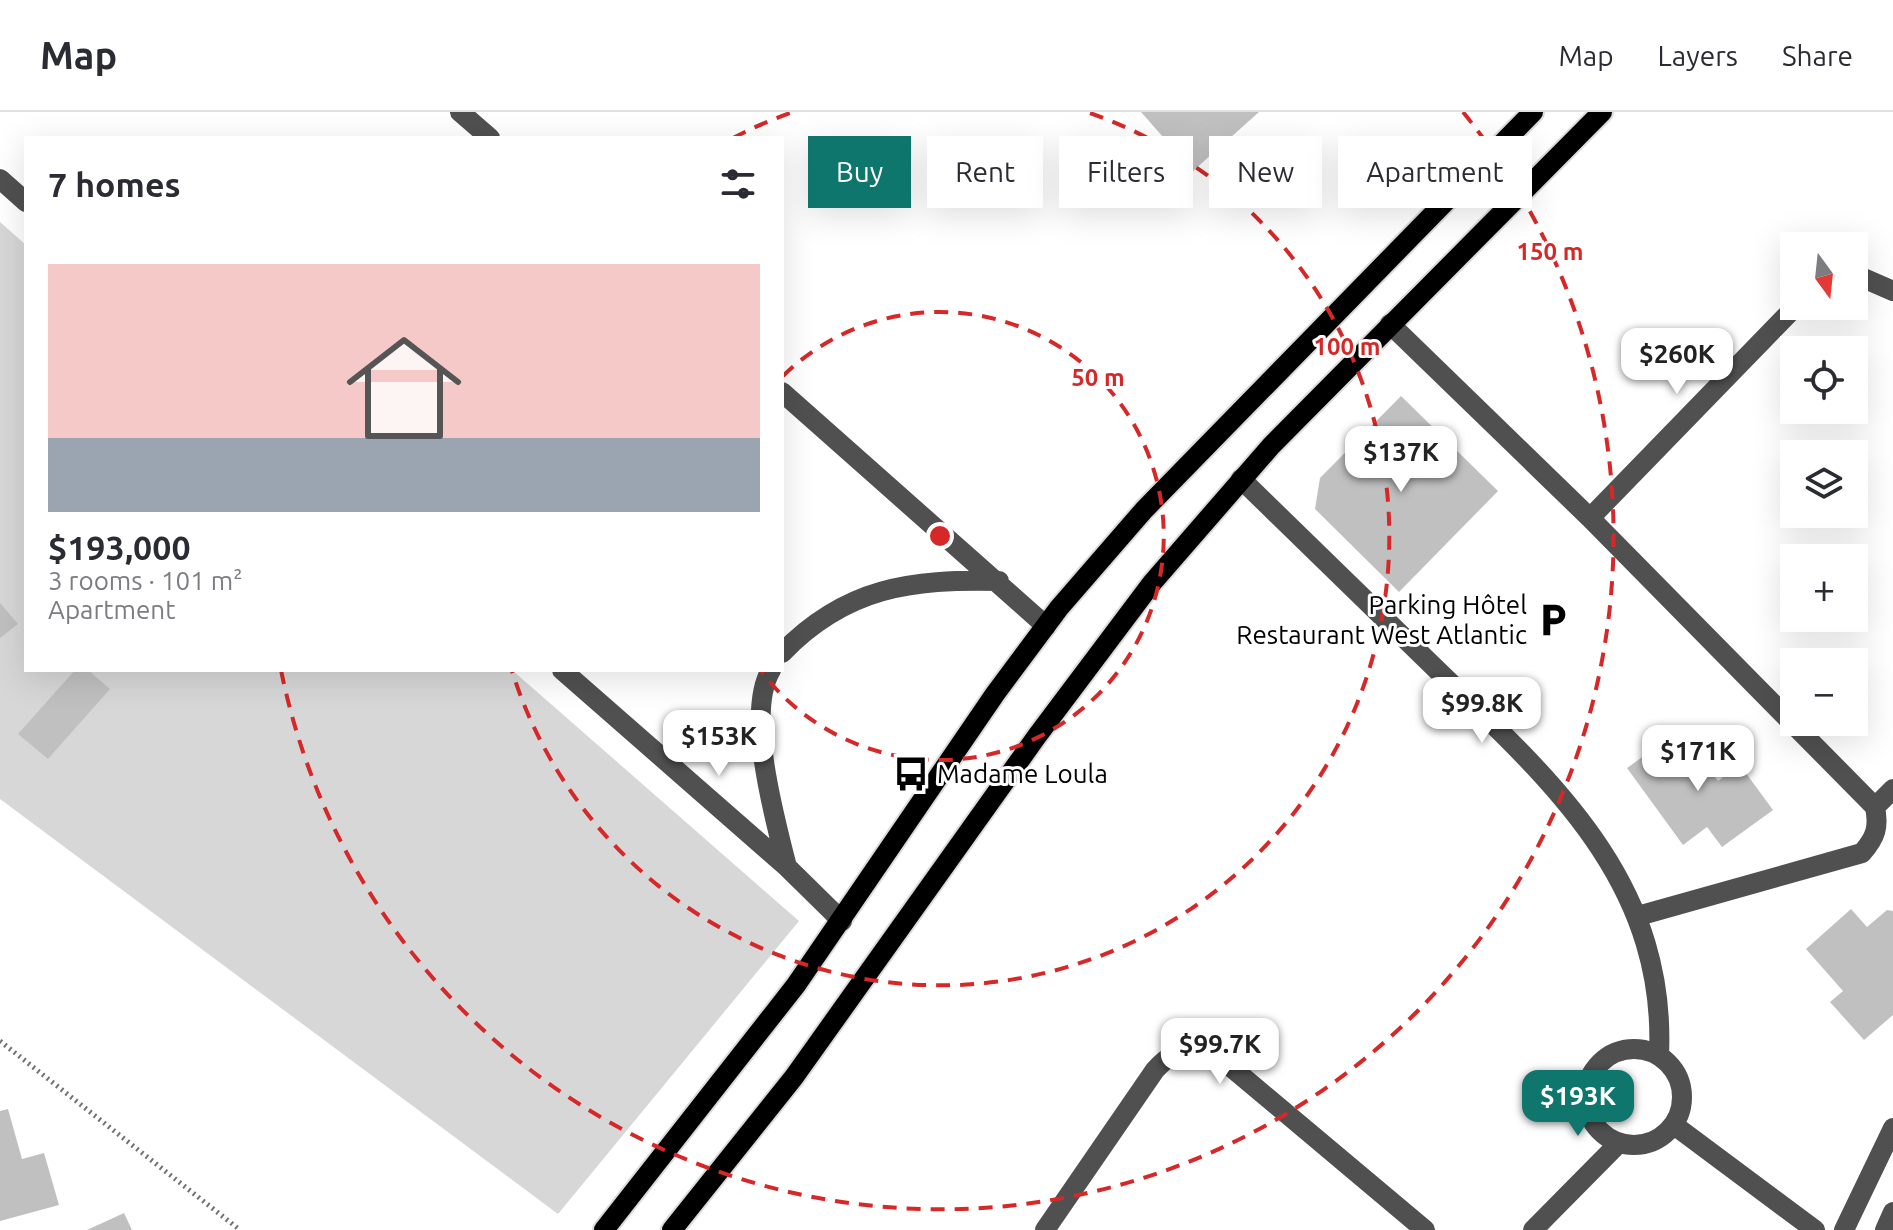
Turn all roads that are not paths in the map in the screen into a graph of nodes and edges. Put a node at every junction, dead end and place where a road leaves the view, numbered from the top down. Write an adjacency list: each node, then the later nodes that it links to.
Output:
1 (460, 112): 4 (street)
2 (1533, 112): 15 (main road)
3 (1602, 112): 10 (main road)
4 (488, 136)
5 (0, 179): 6 (street)
6 (24, 200)
7 (1868, 280): 8 (street)
8 (1893, 291)
9 (1782, 320): 13 (street)
10 (1390, 324): 12 (main road); 13 (street)
11 (784, 394): 14 (street)
12 (1241, 479): 22 (street); 30 (main road)
13 (1590, 518): 20 (street)
14 (999, 581): 15 (street); 16 (street)
15 (1046, 626): 23 (main road)
16 (784, 651)
17 (564, 672): 21 (street)
18 (770, 672): 21 (street)
19 (1893, 789): 20 (street)
20 (1875, 807): 22 (street)
21 (787, 867): 23 (street)
22 (1638, 916): 24 (street)
23 (842, 921): 29 (main road)
24 (1659, 1055): 25 (street); 27 (street)
25 (1674, 1125): 27 (street); 34 (street)
26 (1893, 1128): 35 (street)
27 (1619, 1143): 33 (street)
28 (1893, 1212): 36 (street)
29 (604, 1230)
30 (672, 1230)
31 (1045, 1230): 32 (street)
32 (1425, 1230)
33 (1533, 1230)
34 (1815, 1230)
35 (1844, 1230)
36 (1885, 1230)

